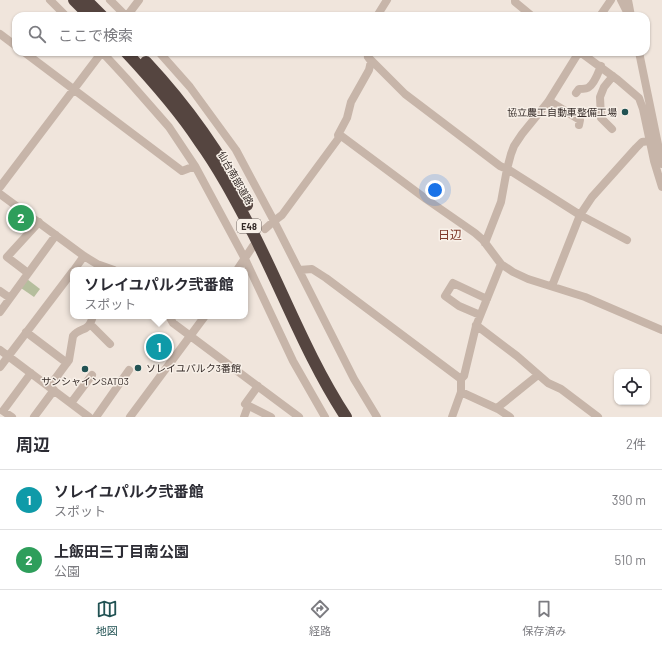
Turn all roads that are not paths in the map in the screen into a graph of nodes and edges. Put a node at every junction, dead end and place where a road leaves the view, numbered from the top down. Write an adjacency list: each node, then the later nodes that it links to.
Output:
1 (50, 0): 11 (street)
2 (74, 0): 12 (highway)
3 (86, 0): 13 (highway)
4 (110, 0): 14 (street)
5 (139, 0): 15 (street)
6 (387, 0): 16 (street)
7 (515, 0): 17 (street)
8 (620, 0): 19 (street)
9 (628, 0): 20 (street)
10 (608, 1): 18 (street)
11 (62, 12)
12 (86, 12)
13 (98, 12)
14 (122, 12)
15 (129, 12)
16 (380, 12)
17 (527, 12)
18 (602, 12)
19 (628, 12)
20 (630, 12)
21 (0, 34): 22 (street)
22 (12, 43)
23 (29, 56): 37 (street)
24 (99, 56): 37 (street)
25 (106, 56): 46 (street)
26 (130, 56): 107 (highway, 仙台南部道路 / E48)
27 (141, 56): 108 (highway, 仙台南部道路 / E48)
28 (163, 56): 52 (street)
29 (369, 56): 43 (street)
30 (369, 56): 47 (street)
31 (577, 56): 40 (street)
32 (586, 56): 34 (street)
33 (640, 56): 45 (street)
34 (601, 66): 35 (street); 36 (street)
35 (613, 76): 39 (street); 44 (street)
36 (590, 87): 38 (street); 39 (street)
37 (74, 89): 46 (street); 48 (street)
38 (576, 93)
39 (601, 93): 42 (street)
40 (549, 101): 41 (street); 47 (street)
41 (579, 125)
42 (612, 129)
43 (340, 135): 52 (street); 57 (street)
44 (649, 141): 49 (street); 51 (street)
45 (662, 164)
46 (195, 166): 60 (street)
47 (507, 169): 51 (street); 57 (street)
48 (0, 187)
49 (662, 187)
50 (0, 194): 53 (street)
51 (580, 215): 56 (street); 68 (street)
52 (274, 220): 54 (street); 65 (street)
53 (39, 222): 55 (street); 66 (street)
54 (265, 229)
55 (56, 236): 59 (street); 66 (street)
56 (627, 240)
57 (485, 242): 61 (street)
58 (254, 246): 60 (street)
59 (84, 256): 62 (street); 63 (street)
60 (245, 259): 64 (street); 106 (street)
61 (502, 264): 68 (street); 71 (street)
62 (75, 267)
63 (105, 267)
64 (239, 267)
65 (299, 270): 91 (street); 109 (street)
66 (28, 274): 70 (street)
67 (70, 274): 80 (street)
68 (552, 286): 79 (street)
69 (0, 291): 70 (street)
70 (10, 298): 72 (street)
71 (487, 299): 73 (street); 73 (street)
72 (0, 312)
73 (480, 315): 78 (street)
74 (92, 319): 77 (street)
75 (170, 319): 81 (street)
76 (203, 319): 81 (street)
77 (90, 324): 82 (street); 85 (street)
78 (476, 325): 90 (street); 91 (street)
79 (662, 330)
80 (26, 332): 84 (street); 85 (street)
81 (191, 336): 92 (street); 102 (street)
82 (110, 344)
83 (0, 350): 84 (street)
84 (8, 356): 86 (street); 88 (street)
85 (67, 363): 93 (street)
86 (0, 367)
87 (129, 370): 101 (street)
88 (31, 373): 93 (street); 98 (street)
89 (92, 375): 95 (street)
90 (538, 375): 97 (street); 112 (street)
91 (461, 379): 94 (street)
92 (258, 386): 96 (street); 105 (street)
93 (51, 388): 95 (street); 99 (street)
94 (461, 392): 97 (street); 110 (street)
95 (71, 403): 100 (street)
96 (248, 406): 103 (street); 104 (street)
97 (497, 408): 111 (street)
98 (12, 417)
99 (34, 417)
100 (89, 417)
101 (96, 417)
102 (130, 417)
103 (244, 417)
104 (271, 417)
105 (299, 417)
106 (325, 417)
107 (346, 417)
108 (355, 417)
109 (378, 417)
110 (452, 417)
111 (510, 417)
112 (598, 417)

